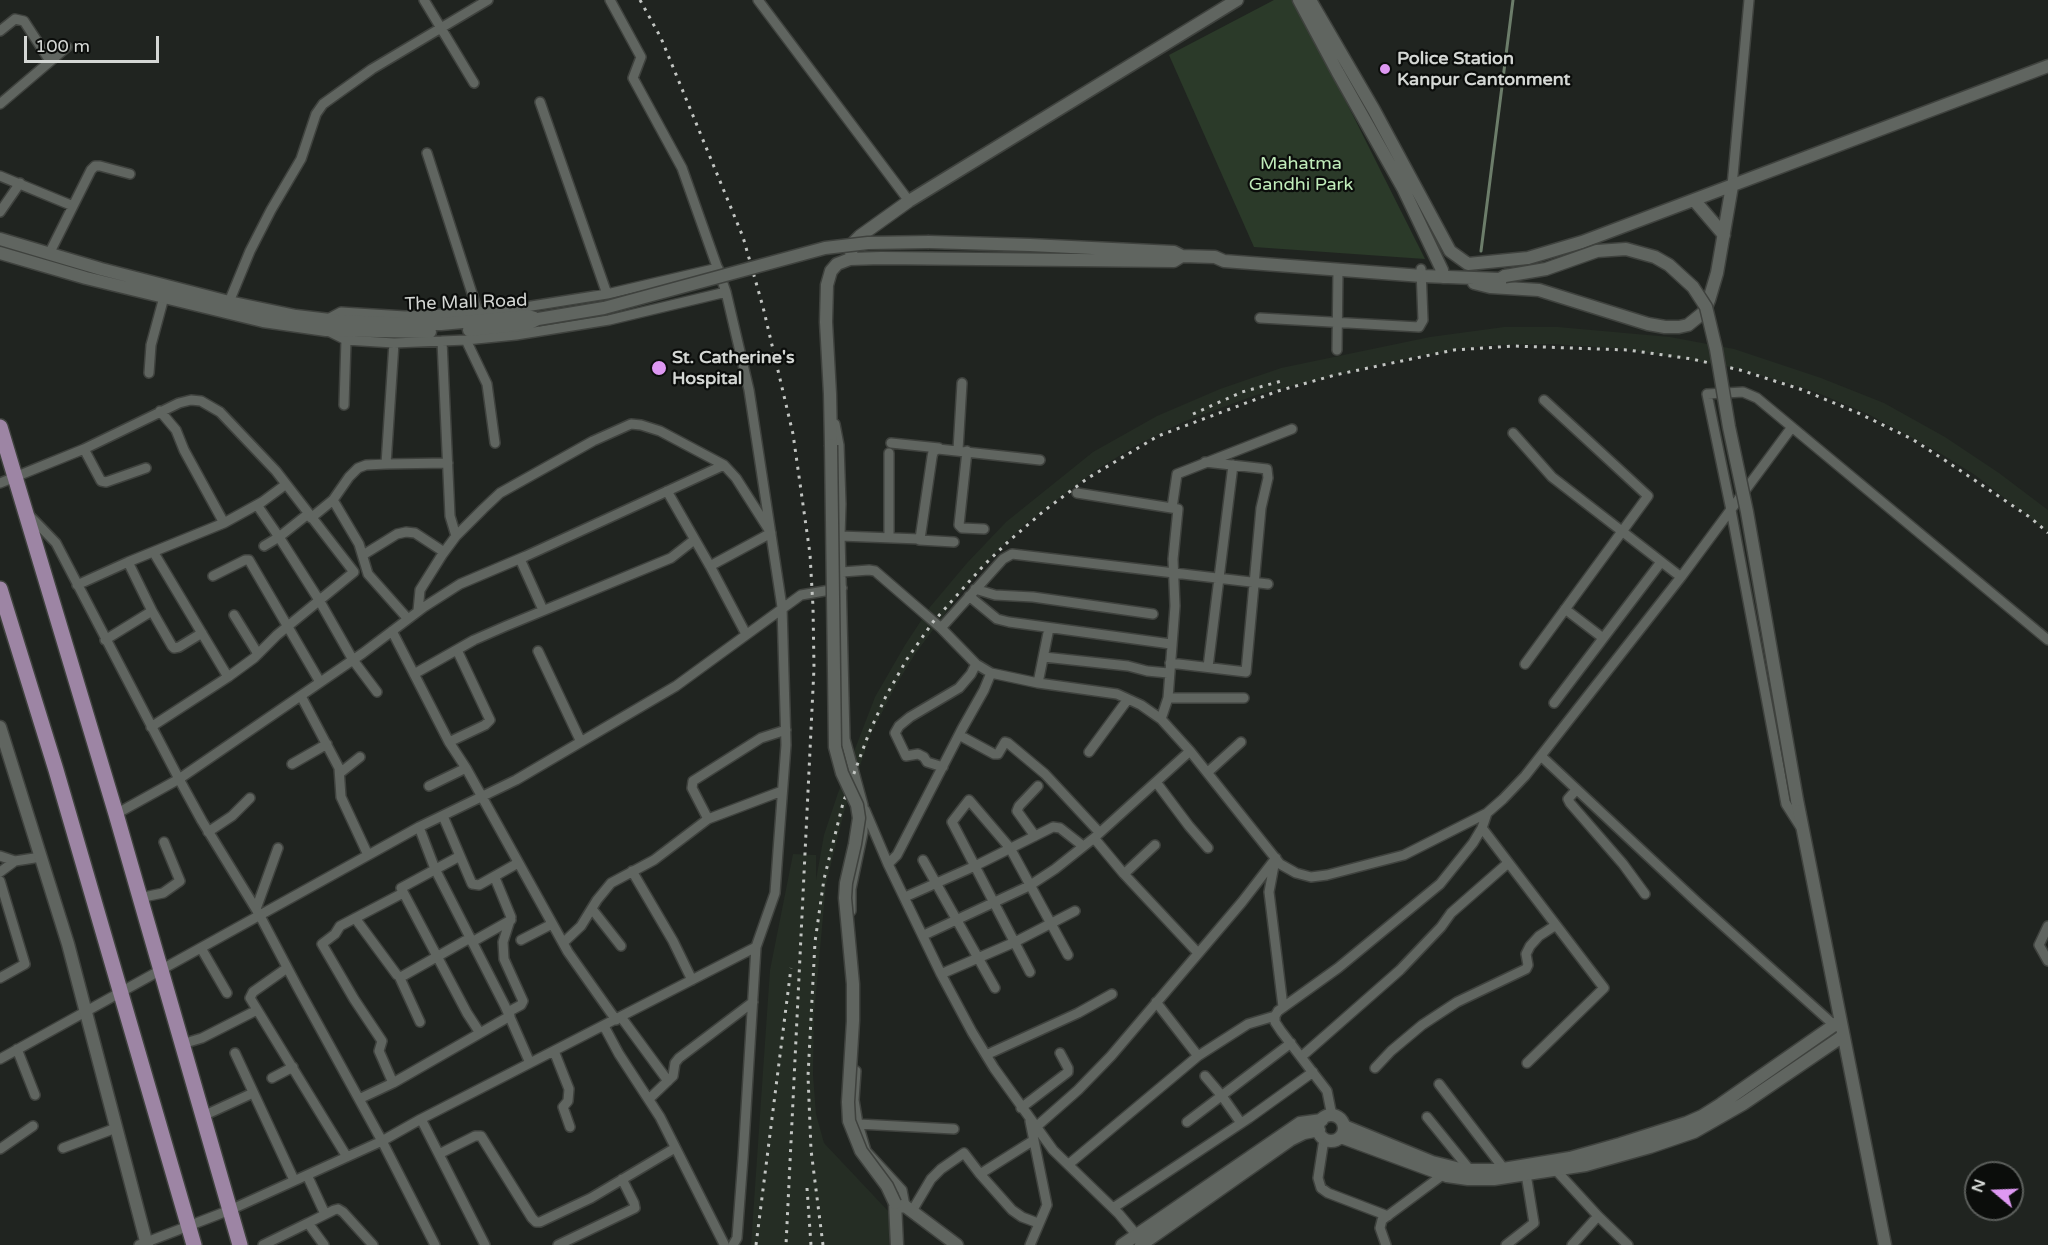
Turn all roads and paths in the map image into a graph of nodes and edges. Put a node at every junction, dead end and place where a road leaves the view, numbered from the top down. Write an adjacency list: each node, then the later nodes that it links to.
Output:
1 (424, 0): 9 (street)
2 (488, 0): 9 (street)
3 (609, 0): 34 (street)
4 (758, 0): 24 (street)
5 (1237, 0): 24 (street)
6 (1299, 0): 14 (street)
7 (1310, 0): 14 (street)
8 (1749, 0): 22 (street)
9 (442, 27): 15 (street); 42 (street)
10 (0, 31): 12 (street)
11 (67, 47): 12 (street)
12 (50, 61): 17 (street)
13 (2048, 66): 22 (street)
14 (1342, 68): 36 (street); 38 (street)
15 (474, 83)
16 (540, 102): 40 (street)
17 (0, 104)
18 (427, 153): 43 (street)
19 (130, 174): 25 (street)
20 (0, 176): 21 (street)
21 (20, 183): 25 (street); 26 (street)
22 (1732, 186): 23 (street); 27 (street)
23 (1694, 200): 27 (street); 36 (street)
24 (909, 201): 33 (street)
25 (73, 206): 30 (street)
26 (0, 212)
27 (1724, 235): 38 (street)
28 (0, 239): 30 (street, The Mall Road)
29 (0, 253): 41 (street, The Mall Road)
30 (49, 254): 42 (street, The Mall Road)
31 (1182, 256): 32 (street); 33 (street); 47 (street, The Mall Road, bridge)
32 (1215, 257): 35 (street); 37 (street)
33 (850, 259): 54 (street)
34 (718, 268): 39 (street); 40 (street)
35 (1338, 270): 37 (street); 45 (street)
36 (1473, 271): 38 (street); 188 (street, bridge)
37 (1422, 273): 38 (street); 45 (street)
38 (1442, 273)
39 (726, 292): 48 (street); 87 (street)
40 (607, 294): 43 (street)
41 (164, 297): 46 (street, The Mall Road); 52 (street)
42 (229, 302): 46 (street, The Mall Road)
43 (478, 312): 46 (street)
44 (1260, 318): 45 (street)
45 (1337, 323): 51 (street)
46 (326, 325): 47 (street, The Mall Road); 47 (street)
47 (344, 330): 50 (street); 56 (street)
48 (466, 340): 49 (street); 62 (street)
49 (442, 342): 50 (street); 68 (street)
50 (394, 343): 69 (street)
51 (1337, 350)
52 (149, 373)
53 (962, 383): 65 (street)
54 (830, 394): 89 (street); 327 (street, bridge)
55 (1544, 400): 86 (street)
56 (344, 405)
57 (160, 411): 64 (street); 75 (street); 84 (street)
58 (0, 427): 73 (main road)
59 (1792, 428): 81 (street); 81 (street); 131 (street)
60 (1292, 429): 67 (street)
61 (1513, 433): 86 (street)
62 (495, 443)
63 (942, 448): 65 (street); 91 (street); 93 (street)
64 (84, 449): 72 (street); 73 (street)
65 (963, 451): 66 (street); 85 (street)
66 (1040, 460)
67 (1205, 462): 71 (street); 80 (street)
68 (448, 463): 69 (street); 88 (street)
69 (386, 464): 78 (street)
70 (724, 465): 76 (street); 87 (street); 88 (street)
71 (1233, 465): 107 (street); 108 (street)
72 (146, 468)
73 (15, 478): 74 (street); 82 (main road)
74 (0, 483)
75 (285, 485): 79 (street); 83 (street)
76 (668, 491): 92 (street); 99 (street)
77 (1077, 493): 80 (street)
78 (333, 500): 83 (street); 98 (street)
79 (257, 505): 84 (street); 90 (street)
80 (1172, 508): 104 (street)
81 (1731, 510): 106 (street); 188 (street)
82 (25, 512): 110 (street); 183 (main road)
83 (310, 516): 90 (street); 114 (street)
84 (224, 523): 97 (street)
85 (984, 529)
86 (1621, 532): 101 (street); 116 (street)
87 (771, 533): 102 (street); 115 (street)
88 (456, 536): 96 (street)
89 (840, 536): 91 (street); 103 (street)
90 (279, 537): 95 (street); 114 (street)
91 (889, 538): 93 (street)
92 (694, 540): 102 (street); 117 (street)
93 (919, 540): 94 (street)
94 (954, 542)
95 (264, 546)
96 (444, 552): 98 (street); 119 (street)
97 (154, 553): 100 (street); 127 (street)
98 (363, 555): 122 (street)
99 (520, 559): 117 (street); 119 (street)
100 (128, 562): 110 (street); 118 (street)
101 (1660, 562): 106 (street); 129 (street)
102 (710, 566): 128 (street)
103 (842, 572): 111 (street); 124 (street)
104 (1173, 572): 107 (street); 113 (street); 132 (street)
105 (213, 576): 123 (street)
106 (1681, 577): 166 (street)
107 (1217, 578): 108 (street); 141 (street)
108 (1254, 582): 109 (street); 141 (street)
109 (1268, 584)
110 (77, 585): 130 (street)
111 (842, 588): 115 (street); 181 (street)
112 (0, 589): 254 (main road)
113 (972, 592): 120 (street); 124 (street); 125 (street)
114 (320, 600): 123 (street); 137 (street)
115 (782, 607): 128 (street); 157 (street)
116 (1565, 609): 129 (street); 140 (street)
117 (543, 610): 133 (street)
118 (152, 611): 127 (street); 130 (street)
119 (418, 611): 122 (street)
120 (1153, 614)
121 (234, 615): 135 (street)
122 (408, 619): 126 (street)
123 (288, 627): 135 (street); 146 (street)
124 (941, 628): 139 (street)
125 (1049, 628): 132 (street); 136 (street)
126 (392, 631): 137 (street); 144 (street)
127 (202, 633): 145 (street)
128 (746, 634): 161 (street)
129 (1603, 638): 153 (street)
130 (105, 640): 156 (street)
131 (2048, 640)
132 (1171, 644): 138 (street)
133 (457, 650): 144 (street); 160 (street)
134 (538, 651): 161 (street)
135 (258, 654): 145 (street)
136 (1044, 657): 143 (street); 147 (street)
137 (353, 660): 146 (street); 148 (street)
138 (1170, 663): 141 (street); 143 (street)
139 (976, 664): 142 (street); 169 (street)
140 (1525, 664)
141 (1208, 667)
142 (991, 673): 147 (street); 158 (street)
143 (1168, 673): 150 (street)
144 (414, 674): 160 (street)
145 (228, 677): 156 (street)
146 (321, 682): 149 (street)
147 (1038, 683): 152 (street)
148 (376, 692)
149 (301, 696): 163 (street); 173 (street)
150 (1168, 698): 151 (street); 154 (street)
151 (1244, 698)
152 (1128, 699): 154 (street); 165 (street)
153 (1554, 703)
154 (1161, 719): 164 (street)
155 (0, 727): 162 (street)
156 (151, 727): 173 (street)
157 (786, 729): 178 (street); 185 (street)
158 (959, 735): 169 (street); 190 (street)
159 (1241, 741): 171 (street)
160 (449, 742): 170 (street)
161 (581, 742): 180 (street)
162 (2, 744): 201 (street)
163 (327, 744): 168 (street); 172 (street)
164 (1191, 751): 171 (street); 174 (street)
165 (1089, 752)
166 (1541, 756): 177 (street); 182 (street)
167 (360, 757): 172 (street)
168 (292, 764)
169 (943, 767): 207 (street)
170 (466, 768): 175 (street); 180 (street)
171 (1208, 772): 202 (street)
172 (340, 773): 198 (street)
173 (179, 779): 183 (street); 189 (street)
174 (1156, 782): 190 (street); 197 (street)
175 (429, 786)
176 (1038, 786): 191 (street)
177 (1576, 790): 218 (street); 266 (street)
178 (782, 791): 185 (street); 239 (street)
179 (250, 798): 189 (street)
180 (482, 798): 184 (street); 205 (street)
181 (863, 805): 207 (street); 302 (street)
182 (1487, 813): 187 (street); 202 (street)
183 (116, 814): 220 (main road)
184 (443, 816): 186 (street); 200 (street)
185 (708, 819): 210 (street)
186 (419, 827): 198 (street); 209 (street)
187 (1482, 828): 206 (street); 259 (street)
188 (1802, 828): 266 (street)
189 (208, 832): 224 (street)
190 (1096, 835): 194 (street); 212 (street)
191 (1035, 836): 194 (street); 196 (street)
192 (164, 842): 220 (street)
193 (1155, 845): 212 (street)
194 (1083, 846): 216 (street)
195 (278, 848): 224 (street)
196 (1010, 848): 208 (street); 208 (street); 216 (street)
197 (1208, 848)
198 (368, 855): 224 (street)
199 (0, 856): 204 (street)
200 (460, 856): 209 (street); 213 (street)
201 (41, 857): 204 (street); 261 (street)
202 (1275, 858): 241 (street); 259 (street)
203 (924, 860): 215 (street)
204 (15, 861): 211 (street)
205 (519, 863): 213 (street); 229 (street)
206 (1508, 863): 231 (street); 278 (street)
207 (888, 864): 219 (street)
208 (975, 866): 215 (street); 221 (street)
209 (435, 869): 217 (street); 234 (street)
210 (632, 871): 223 (street); 252 (street)
211 (0, 872)
212 (1124, 874): 241 (street)
213 (495, 878): 228 (street)
214 (0, 881): 222 (street)
215 (938, 882): 219 (street); 227 (street)
216 (1029, 886): 221 (street); 230 (street)
217 (403, 893): 226 (street); 243 (street)
218 (1646, 894)
219 (905, 897): 233 (street)
220 (139, 898): 247 (main road)
221 (994, 903): 227 (street); 236 (street)
222 (3, 905): 251 (street)
223 (592, 909): 237 (street); 238 (street)
224 (258, 911): 240 (street); 246 (street)
225 (1075, 911): 230 (street)
226 (355, 918): 250 (street); 288 (street)
227 (957, 920): 233 (street); 244 (street)
228 (511, 921): 234 (street); 262 (street)
229 (552, 924): 235 (street); 237 (street)
230 (1050, 924): 236 (street); 242 (street)
231 (1556, 924): 281 (street); 283 (street)
232 (2048, 926): 245 (street)
233 (924, 935): 249 (street)
234 (471, 940): 243 (street); 262 (street)
235 (521, 940)
236 (1015, 942): 244 (street); 248 (street)
237 (563, 943): 264 (street)
238 (621, 946)
239 (756, 947): 252 (street); 257 (street)
240 (201, 948): 247 (street); 255 (street)
241 (1198, 952): 258 (street)
242 (1068, 955)
243 (437, 957): 250 (street); 268 (street)
244 (978, 958): 249 (street); 253 (street)
245 (2048, 961)
246 (287, 969): 260 (street); 293 (street)
247 (160, 971): 254 (street); 271 (main road)
248 (1030, 972)
249 (941, 974): 276 (street)
250 (399, 976): 265 (street)
251 (0, 978)
252 (692, 980): 264 (street)
253 (995, 988)
254 (121, 992): 261 (street); 335 (main road)
255 (227, 993)
256 (1112, 994): 276 (street)
257 (753, 1002): 287 (street); 338 (street)
258 (1155, 1002): 277 (street); 300 (street)
259 (1283, 1007): 263 (street)
260 (257, 1010): 271 (street); 282 (street)
261 (86, 1011): 272 (street); 307 (street)
262 (509, 1014): 268 (street); 280 (street)
263 (1275, 1016): 270 (street); 277 (street)
264 (618, 1018): 267 (street); 287 (street)
265 (420, 1022)
266 (1837, 1023): 269 (street); 303 (street)
267 (604, 1026): 273 (street); 294 (street)
268 (480, 1033): 288 (street)
269 (1843, 1036): 303 (street); 358 (street)
270 (1291, 1043): 278 (street); 292 (street)
271 (182, 1044): 296 (main road)
272 (17, 1049): 279 (street); 291 (street)
273 (554, 1051): 280 (street); 306 (street)
274 (235, 1053): 290 (street)
275 (1060, 1053): 295 (street)
276 (986, 1055): 295 (street)
277 (1198, 1056): 317 (street)
278 (1301, 1057): 284 (street)
279 (0, 1059)
280 (530, 1063): 298 (street)
281 (1527, 1063)
282 (292, 1067): 286 (street); 316 (street)
283 (1375, 1068)
284 (1313, 1072): 301 (street); 305 (street)
285 (1205, 1076): 292 (street)
286 (272, 1078)
287 (668, 1081): 294 (street)
288 (393, 1083): 293 (street)
289 (1439, 1084): 319 (street)
290 (253, 1093): 296 (street); 326 (street)
291 (35, 1095)
292 (1222, 1096): 299 (street); 301 (street)
293 (359, 1099): 311 (street)
294 (649, 1099): 313 (street)
295 (1021, 1108): 300 (street)
296 (203, 1116): 329 (main road)
297 (1428, 1117): 320 (street)
298 (421, 1119): 311 (street); 315 (street)
299 (1187, 1122)
300 (1033, 1123): 310 (street); 317 (street)
301 (1241, 1123): 328 (street)
302 (858, 1124): 308 (street); 327 (street)
303 (1695, 1125): 318 (street)
304 (33, 1126): 314 (street)
305 (1324, 1126): 309 (street); 309 (street); 331 (street); 337 (street)
306 (570, 1127)
307 (116, 1128): 312 (street); 339 (street)
308 (954, 1129)
309 (1342, 1131): 320 (street); 322 (street)
310 (1034, 1140): 321 (street); 334 (street)
311 (382, 1141): 316 (street); 346 (street)
312 (63, 1148)
313 (675, 1148): 325 (street); 349 (street)
314 (0, 1149)
315 (439, 1154): 325 (street); 347 (street)
316 (347, 1157): 324 (street)
317 (1069, 1164): 328 (street)
318 (1552, 1166): 319 (street); 323 (street); 332 (street)
319 (1504, 1169): 320 (street)
320 (1470, 1170)
321 (980, 1174): 327 (street); 334 (street)
322 (1444, 1174): 323 (street); 331 (street)
323 (1526, 1174): 336 (street)
324 (308, 1175): 326 (street); 330 (street)
325 (622, 1179): 348 (street)
326 (294, 1180): 329 (street)
327 (902, 1207): 350 (street); 351 (street)
328 (1113, 1208): 337 (street)
329 (230, 1210): 335 (street); 342 (main road)
330 (325, 1214): 333 (street); 345 (street)
331 (1388, 1216): 354 (street)
332 (1598, 1216): 340 (street); 357 (street)
333 (308, 1223): 343 (street); 344 (street)
334 (1038, 1223): 352 (street)
335 (188, 1225): 339 (street); 341 (main road)
336 (1518, 1236): 355 (street); 356 (street)
337 (1140, 1241): 353 (street)
338 (735, 1242): 349 (street)
339 (144, 1244)
340 (1574, 1244)
341 (194, 1245)
342 (240, 1245)
343 (263, 1245)
344 (324, 1245)
345 (373, 1245)
346 (435, 1245)
347 (485, 1245)
348 (558, 1245)
349 (723, 1245)
350 (897, 1245)
351 (957, 1245)
352 (1030, 1245)
353 (1122, 1245)
354 (1386, 1245)
355 (1506, 1245)
356 (1526, 1245)
357 (1628, 1245)
358 (1885, 1245)

